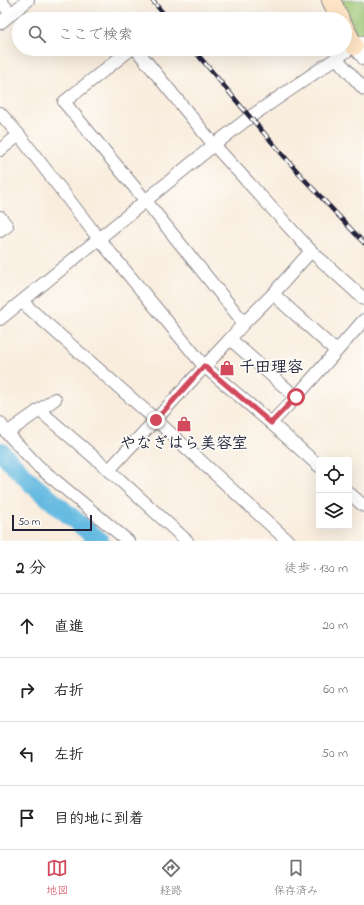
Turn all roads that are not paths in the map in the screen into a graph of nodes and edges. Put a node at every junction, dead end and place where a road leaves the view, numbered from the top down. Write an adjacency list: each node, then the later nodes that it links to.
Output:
1 (0, 0): 6 (street)
2 (28, 0): 4 (street)
3 (331, 0): 5 (street)
4 (13, 12)
5 (337, 12)
6 (11, 14): 7 (street)
7 (0, 23)
8 (352, 37): 9 (street)
9 (361, 49)
10 (122, 56): 19 (street)
11 (142, 56): 17 (street)
12 (344, 56): 13 (street)
13 (337, 59): 14 (street); 17 (street)
14 (364, 89)
15 (0, 113): 16 (street)
16 (20, 135): 18 (street); 22 (street)
17 (214, 145): 19 (street); 23 (street)
18 (0, 150)
19 (145, 200): 22 (street); 29 (street)
20 (0, 217): 21 (street)
21 (0, 231)
22 (99, 238): 26 (street); 32 (street)
23 (311, 251): 24 (street); 25 (street)
24 (273, 294): 29 (street); 31 (street)
25 (364, 299)
26 (22, 302): 27 (street); 36 (street)
27 (0, 319)
28 (364, 320): 31 (street)
29 (244, 323): 30 (street)
30 (230, 339): 32 (street); 33 (street)
31 (336, 351): 33 (street)
32 (204, 366): 36 (street); 38 (street)
33 (296, 397): 38 (street)
34 (55, 399): 35 (street)
35 (39, 410): 39 (street); 41 (street)
36 (156, 420): 41 (street); 46 (street)
37 (0, 423): 39 (street)
38 (271, 423): 40 (street)
39 (8, 433): 44 (street)
40 (316, 463)
41 (109, 470): 45 (street)
42 (352, 496): 43 (street)
43 (364, 506)
44 (128, 541)
45 (187, 541)
46 (288, 541)

